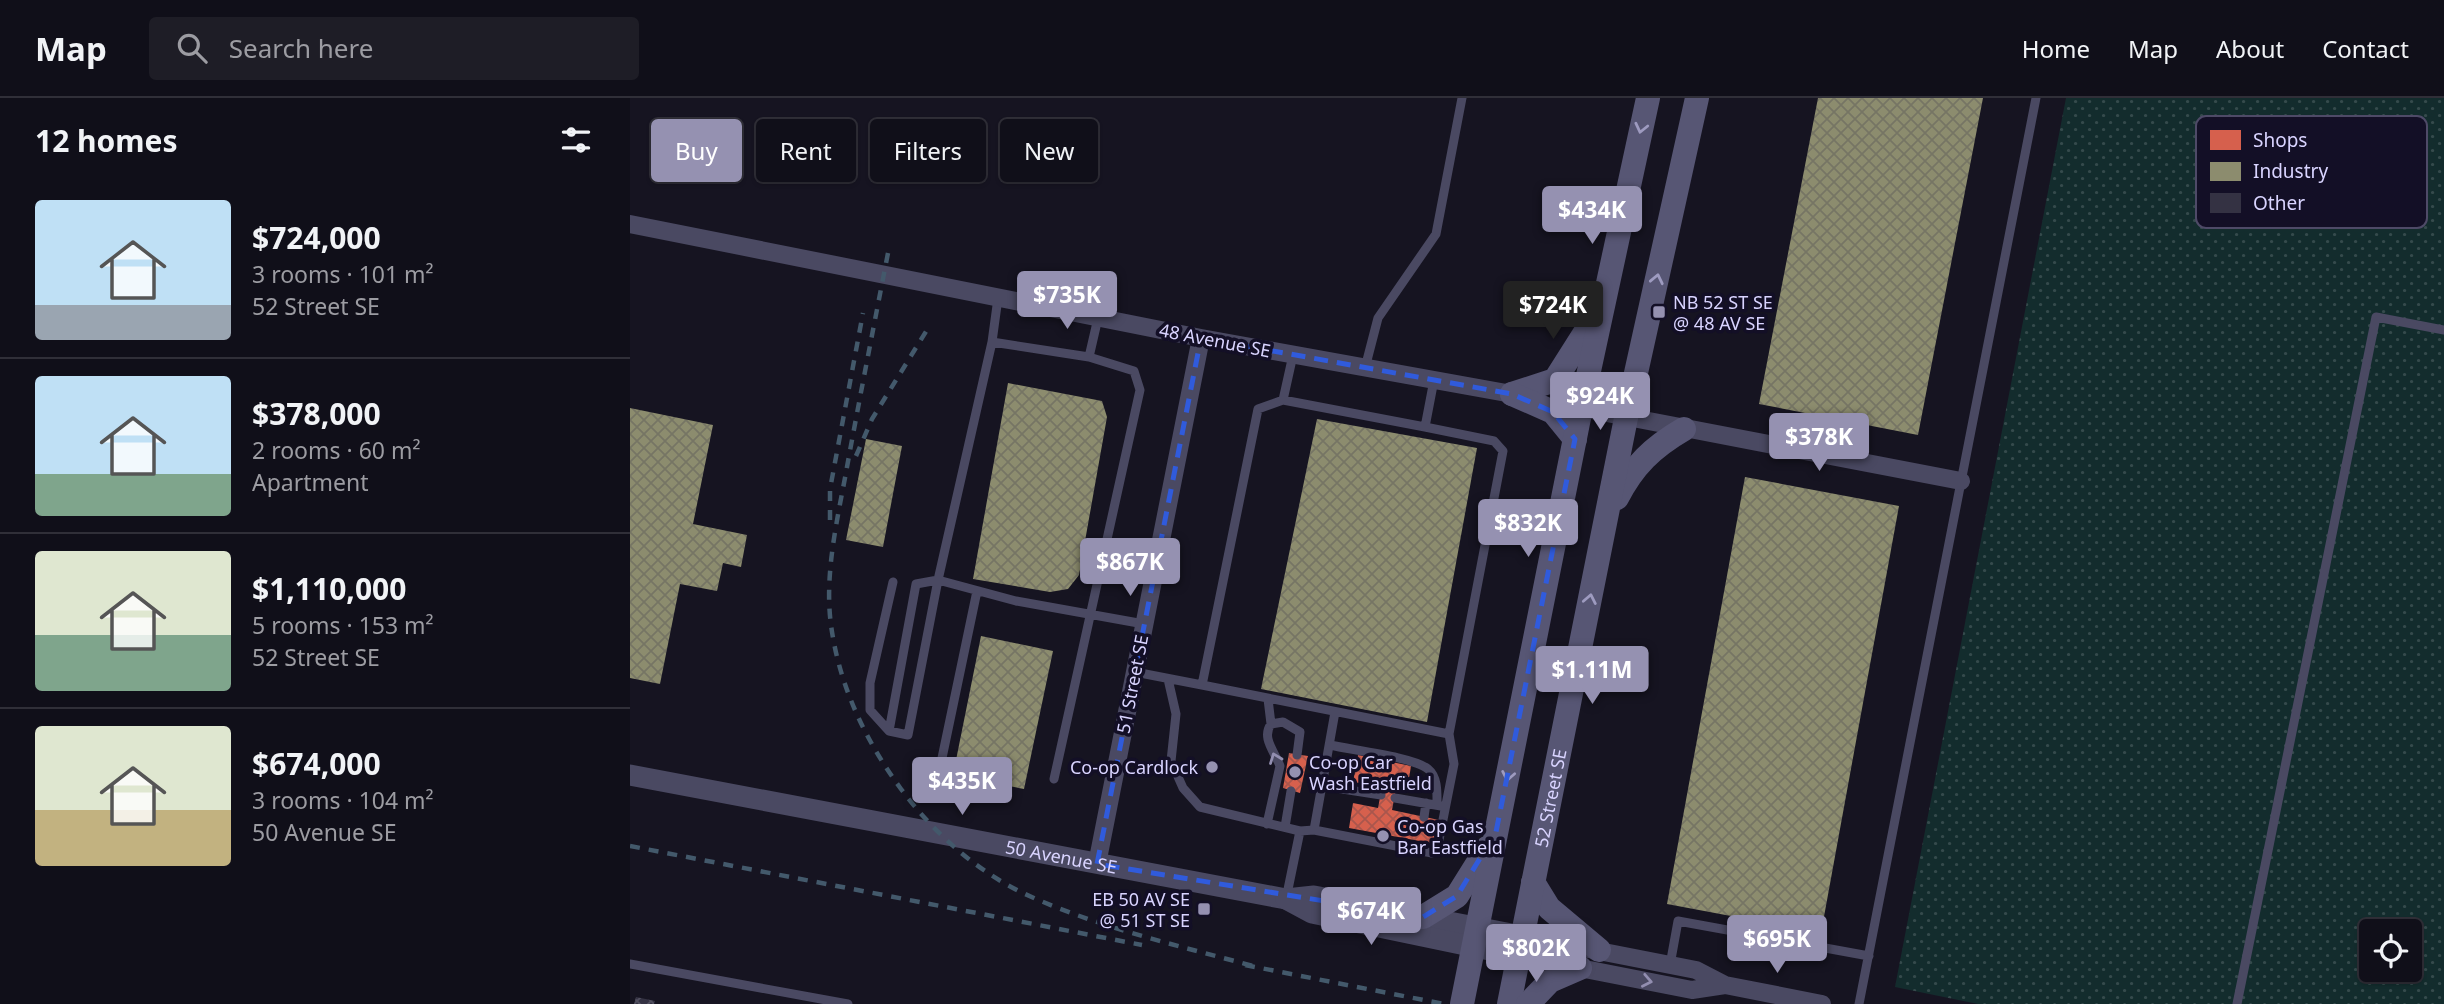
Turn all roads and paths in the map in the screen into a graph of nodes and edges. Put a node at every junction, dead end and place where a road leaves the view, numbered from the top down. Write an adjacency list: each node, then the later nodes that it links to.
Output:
1 (1462, 98): 14 (lane)
2 (1648, 98): 7 (main road, one-way to 7)
3 (1697, 98): 19 (main road, 52 Street SE, one-way to 3)
4 (2036, 98): 23 (lane)
5 (630, 224): 6 (street, 48 Avenue SE)
6 (998, 298): 8 (street, 48 Avenue SE); 11 (lane)
7 (1603, 301): 16 (main road); 18 (main road)
8 (1098, 318): 10 (street, 48 Avenue SE); 13 (lane)
9 (2444, 330): 75 (lane)
10 (1201, 338): 12 (street, 48 Avenue SE); 29 (street, 51 Street SE)
11 (992, 342): 13 (lane); 25 (lane)
12 (1293, 355): 14 (street, 48 Avenue SE); 17 (lane)
13 (1089, 357): 28 (lane)
14 (1365, 368): 15 (street, 48 Avenue SE)
15 (1434, 380): 16 (street, 48 Avenue SE); 20 (lane)
16 (1512, 394): 22 (main road)
17 (1283, 400): 20 (lane); 32 (lane)
18 (1581, 408): 19 (street); 22 (main road)
19 (1626, 418): 21 (street); 24 (main road, 52 Street SE)
20 (1425, 427): 37 (lane)
21 (1684, 429): 23 (street); 24 (main road)
22 (1575, 439): 56 (main road, one-way to 56)
23 (1961, 481): 64 (lane)
24 (1606, 521): 58 (main road, 52 Street SE, one-way to 24)
25 (938, 580): 27 (lane); 36 (lane); 36 (lane)
26 (893, 582): 36 (lane)
27 (977, 591): 28 (lane); 40 (lane)
28 (1092, 612): 29 (lane); 42 (lane)
29 (1144, 624): 30 (street, 51 Street SE)
30 (1135, 672): 31 (lane); 57 (street, 51 Street SE)
31 (1168, 679): 32 (lane); 52 (lane)
32 (1202, 685): 33 (lane)
33 (1268, 699): 34 (lane); 35 (lane)
34 (1335, 712): 37 (lane); 38 (lane)
35 (1271, 723): 39 (lane); 52 (lane, one-way to 35)
36 (889, 732)
37 (1449, 734): 49 (lane)
38 (1330, 745): 43 (lane); 49 (lane)
39 (1297, 755)
40 (942, 758)
41 (630, 775): 57 (street, 50 Avenue SE)
42 (1054, 779)
43 (1322, 786): 45 (lane); 54 (lane)
44 (1291, 791): 53 (lane)
45 (1370, 793): 46 (lane); 48 (lane)
46 (1381, 795)
47 (1426, 803): 49 (lane); 50 (lane); 51 (lane)
48 (1368, 806)
49 (1442, 806): 54 (lane)
50 (1401, 812)
51 (1424, 817)
52 (1267, 824): 53 (lane)
53 (1285, 828): 55 (lane)
54 (1314, 830): 55 (lane)
55 (1300, 831): 59 (lane)
56 (1496, 832): 60 (main road); 61 (main road)
57 (1097, 864): 59 (street, 50 Avenue SE)
58 (1533, 882): 62 (main road, 52 Street SE); 63 (main road)
59 (1286, 899): 60 (street, 50 Avenue SE); 61 (street, 50 Avenue SE)
60 (1423, 917): 61 (street, 50 Avenue SE)
61 (1475, 938): 62 (street, 50 Avenue SE); 70 (main road)
62 (1520, 946): 63 (street, 50 Avenue SE); 67 (street, 50 Avenue SE); 71 (main road, 52 Street SE)
63 (1600, 950): 66 (street, 50 Avenue SE)
64 (1869, 956): 66 (lane); 74 (lane)
65 (630, 964): 69 (lane)
66 (1670, 964): 68 (street, 50 Avenue SE)
67 (1580, 968): 68 (street, 50 Avenue SE, one-way to 68); 72 (main road)
68 (1724, 985): 73 (street, 50 Avenue SE)
69 (848, 1004)
70 (1462, 1004)
71 (1509, 1004)
72 (1528, 1004)
73 (1822, 1004)
74 (1859, 1004)
75 (2237, 1004)

